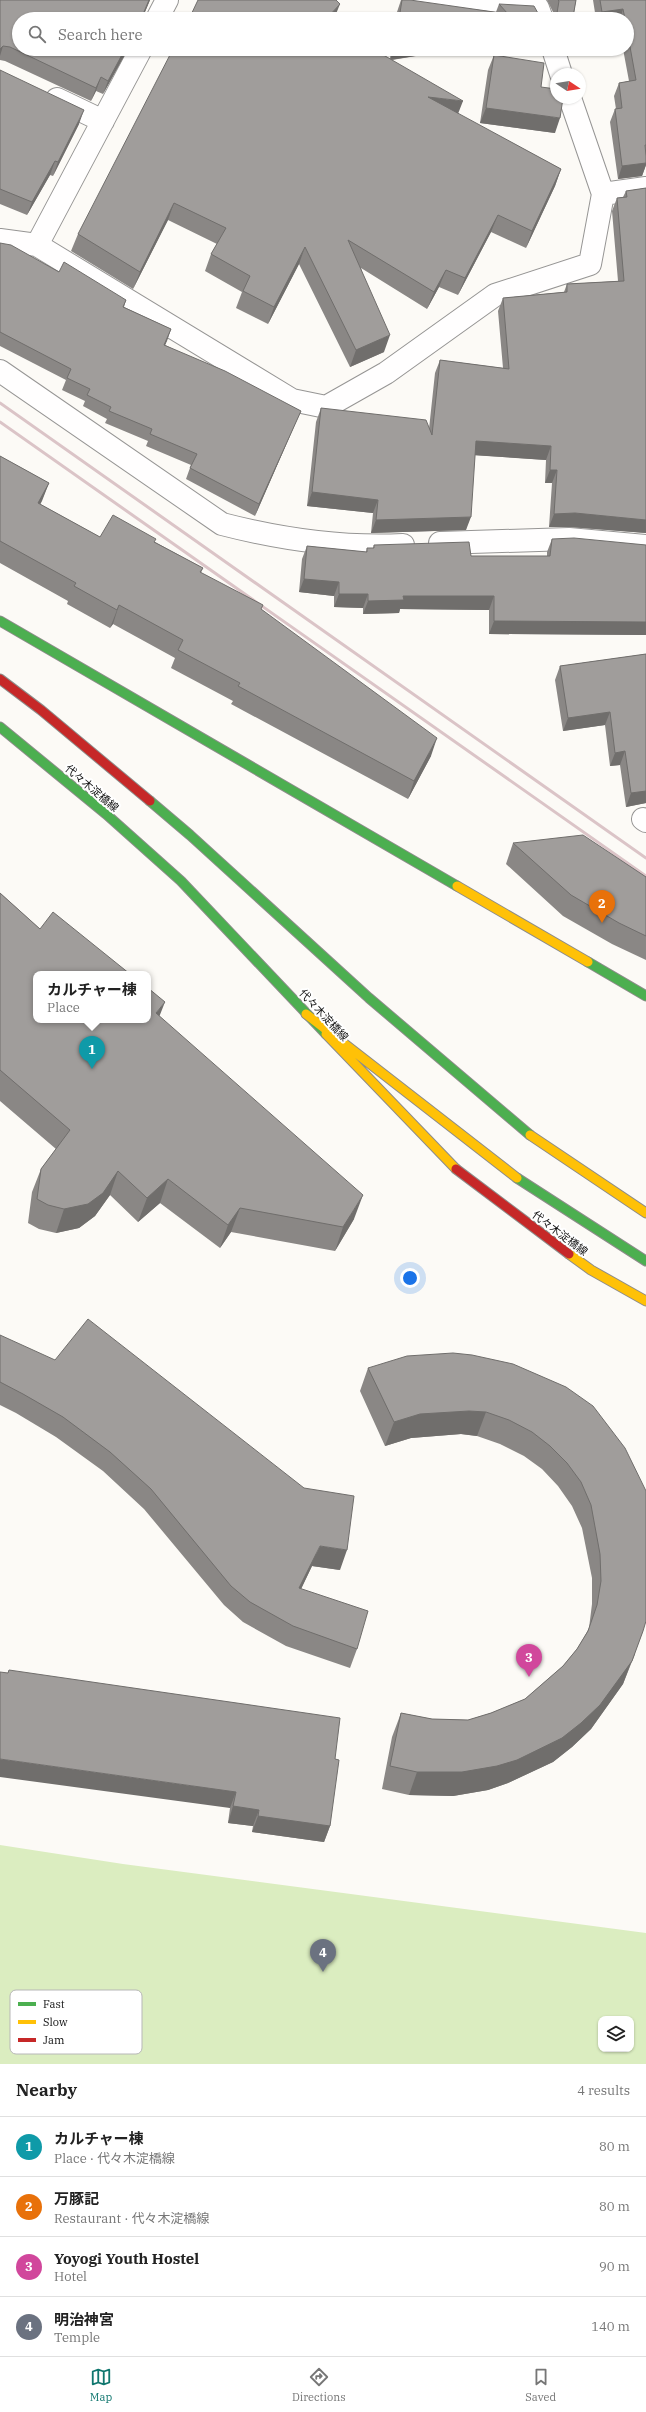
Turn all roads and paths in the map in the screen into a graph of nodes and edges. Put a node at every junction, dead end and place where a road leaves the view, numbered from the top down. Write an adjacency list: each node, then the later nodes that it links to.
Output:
1 (167, 0): 3 (street)
2 (416, 0): 4 (street)
3 (161, 12)
4 (539, 12)
5 (137, 56): 10 (street)
6 (555, 56): 7 (street)
7 (559, 68)
8 (41, 92): 10 (street)
9 (572, 104): 12 (street)
10 (103, 121): 14 (street)
11 (646, 188): 12 (street)
12 (603, 194): 14 (street)
13 (0, 240): 14 (street)
14 (38, 245)
15 (0, 371): 16 (street)
16 (646, 546)
17 (0, 621): 20 (main road)
18 (0, 679): 22 (main road)
19 (0, 727): 21 (main road, 代々木淀橋線)
20 (646, 996)
21 (306, 1014): 23 (main road); 24 (main road, 代々木淀橋線)
22 (646, 1213)
23 (646, 1261)
24 (646, 1301)

